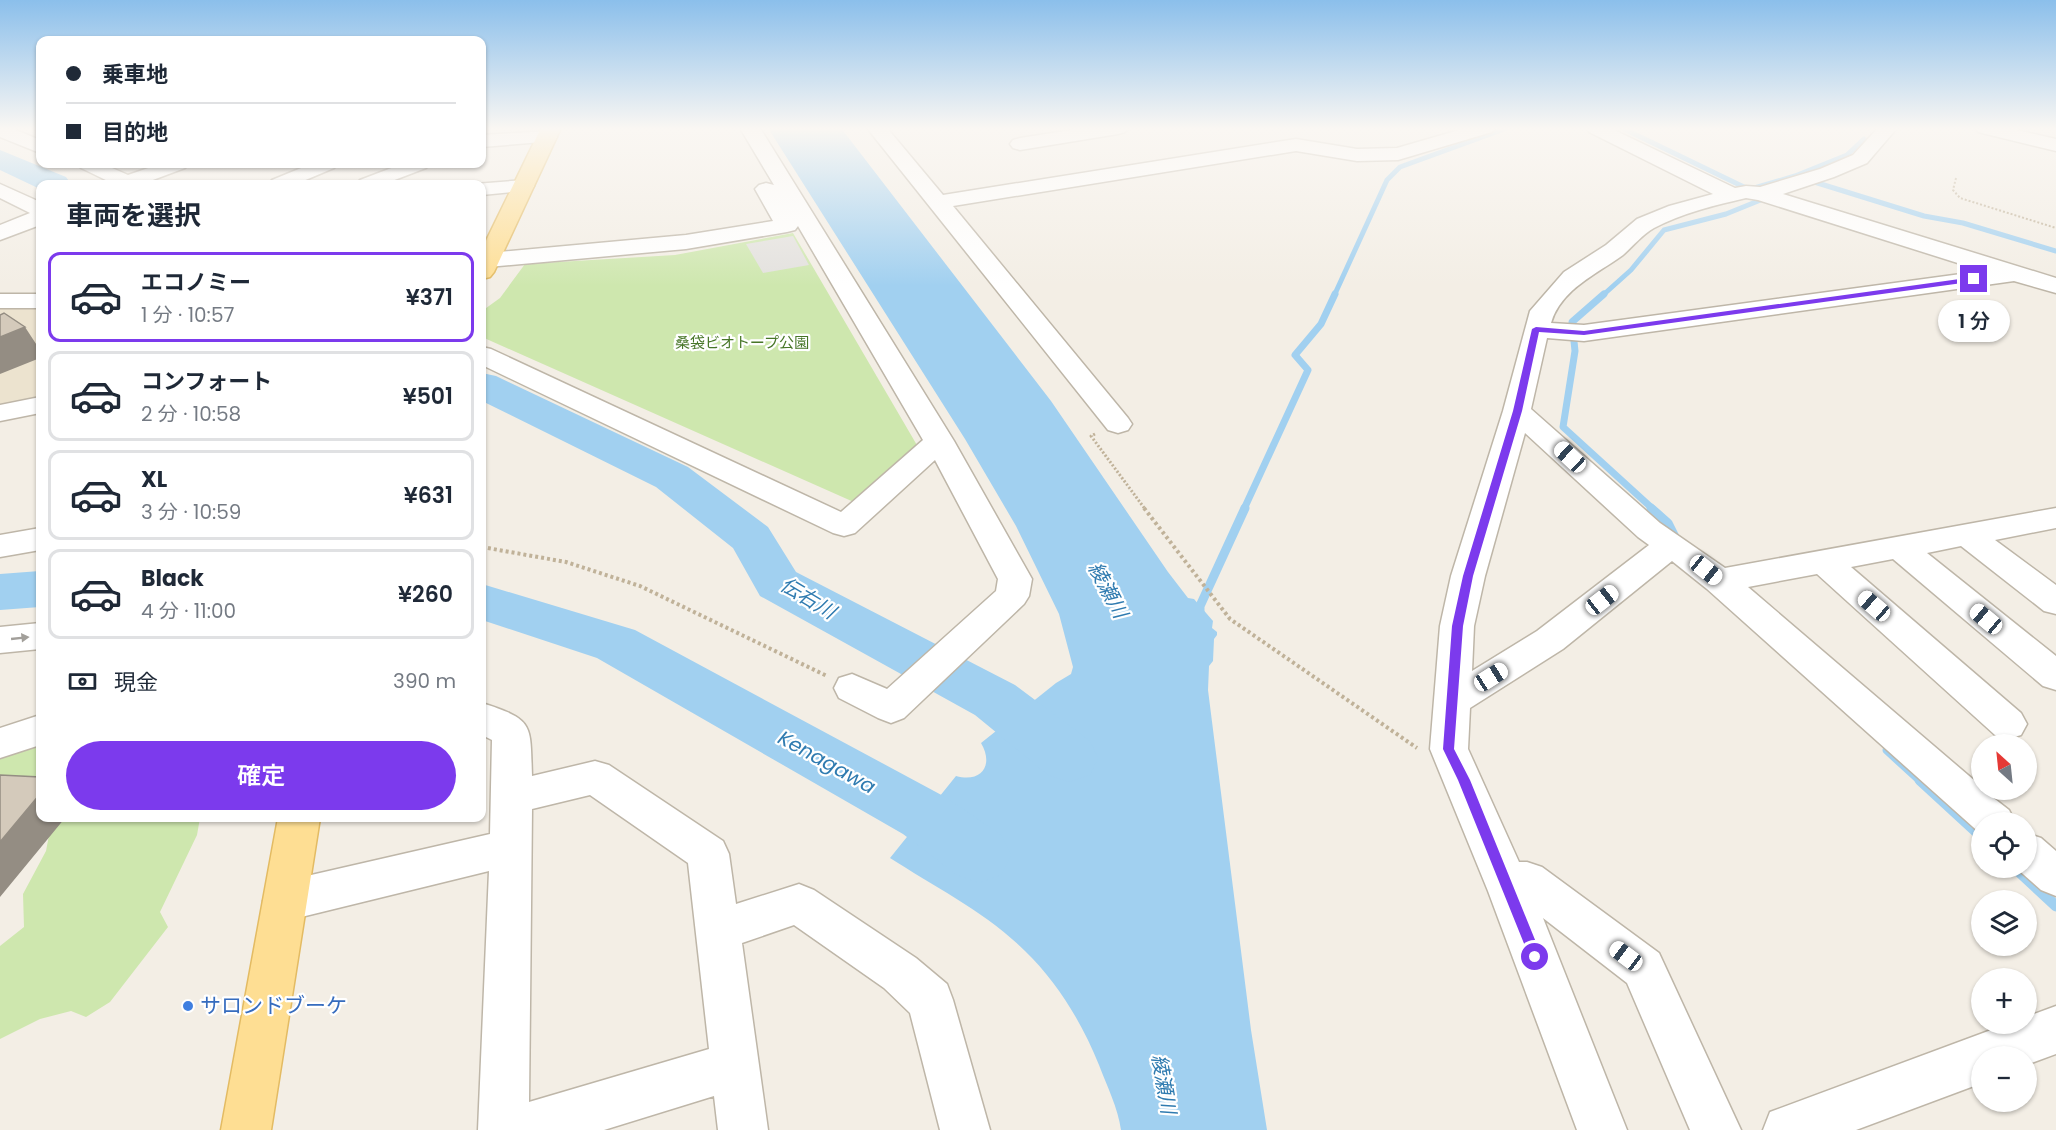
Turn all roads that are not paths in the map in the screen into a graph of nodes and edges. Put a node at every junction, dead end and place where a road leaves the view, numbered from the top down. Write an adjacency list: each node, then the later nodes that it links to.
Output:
1 (526, 181): 9 (main road)
2 (761, 181): 19 (street)
3 (782, 181): 30 (street)
4 (921, 181): 14 (street)
5 (1067, 181): 8 (street)
6 (1703, 181): 13 (street)
7 (1803, 181): 12 (street)
8 (1059, 182): 14 (street)
9 (524, 186): 10 (street); 18 (main road)
10 (486, 189)
11 (0, 190): 15 (street)
12 (1761, 194): 13 (street); 20 (street)
13 (1732, 195): 24 (street)
14 (939, 202): 29 (street)
15 (36, 208)
16 (36, 219): 17 (street)
17 (0, 233)
18 (486, 264)
19 (486, 266)
20 (2018, 273): 21 (street); 24 (street)
21 (2056, 286)
22 (0, 301): 23 (street)
23 (36, 301)
24 (1536, 329): 27 (street)
25 (486, 357): 30 (street)
26 (36, 406): 28 (street)
27 (1518, 411): 35 (street); 44 (street)
28 (0, 413)
29 (1118, 424)
30 (939, 441): 43 (street)
31 (2056, 518): 32 (street)
32 (1967, 535): 36 (street); 39 (street)
33 (36, 540): 34 (street)
34 (0, 546)
35 (1670, 546): 38 (street); 44 (street)
36 (1900, 548): 37 (street); 42 (street)
37 (1824, 562): 38 (street); 46 (street)
38 (1719, 581): 50 (street)
39 (2056, 602)
40 (36, 636): 41 (street, one-way to 40)
41 (0, 640)
42 (2056, 676)
43 (852, 687)
44 (1451, 702): 55 (street)
45 (486, 720): 49 (street)
46 (2008, 724)
47 (36, 731): 48 (street)
48 (0, 743)
49 (512, 796): 52 (street); 57 (street)
50 (1983, 812)
51 (298, 822): 56 (main road)
52 (510, 848): 56 (street); 63 (street)
53 (2037, 861): 54 (street)
54 (2056, 877)
55 (1506, 882): 67 (street); 68 (street)
56 (285, 901): 62 (main road)
57 (718, 930): 61 (street); 66 (street)
58 (2056, 1030): 59 (street)
59 (2013, 1046)
60 (1971, 1062): 69 (street)
61 (734, 1066): 64 (street); 65 (street)
62 (246, 1130)
63 (503, 1130)
64 (521, 1130)
65 (744, 1130)
66 (965, 1130)
67 (1602, 1130)
68 (1716, 1130)
69 (1788, 1130)

